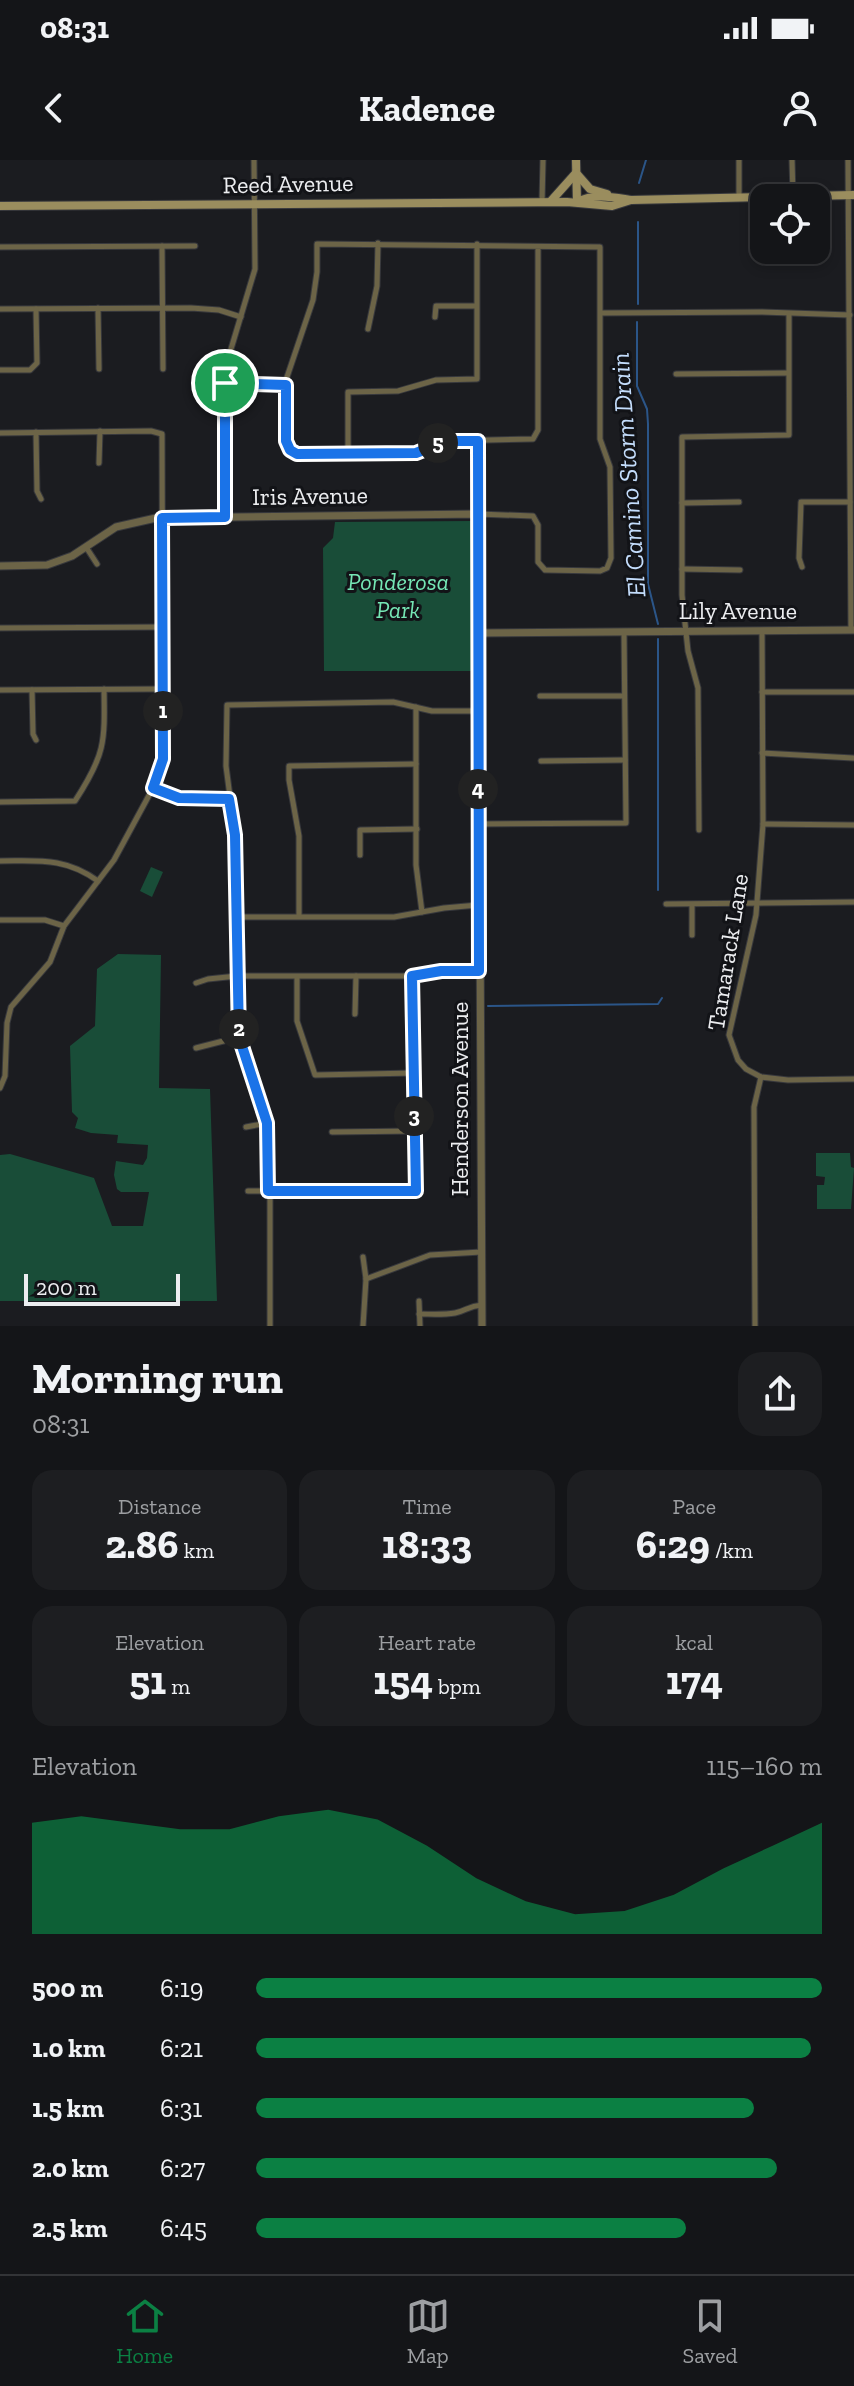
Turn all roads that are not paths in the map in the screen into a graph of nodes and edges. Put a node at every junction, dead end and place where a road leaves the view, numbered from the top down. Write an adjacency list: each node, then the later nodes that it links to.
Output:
1 (254, 160): 17 (street)
2 (543, 160): 15 (street)
3 (576, 160): 7 (main road)
4 (739, 160): 12 (street)
5 (792, 160): 8 (street)
6 (848, 160): 10 (street)
7 (576, 173): 11 (main road); 15 (main road); 16 (main road)
8 (793, 184)
9 (830, 195): 10 (main road, Reed Avenue)
10 (851, 195): 25 (street)
11 (611, 196): 14 (main road, Reed Avenue); 16 (main road, Reed Avenue)
12 (739, 197): 13 (main road, Reed Avenue); 14 (main road, Reed Avenue)
13 (750, 197)
14 (631, 200): 16 (main road, Reed Avenue)
15 (546, 202): 16 (main road, Reed Avenue); 17 (main road, Reed Avenue)
16 (577, 202)
17 (255, 205): 18 (main road, Reed Avenue); 34 (street)
18 (0, 206)
19 (378, 243): 20 (street); 36 (street); 43 (street)
20 (477, 244): 24 (street); 26 (street)
21 (162, 246): 22 (street); 23 (street); 28 (street)
22 (195, 246)
23 (0, 247)
24 (538, 248): 31 (street); 47 (street)
25 (852, 265): 33 (street)
26 (476, 306): 35 (street); 48 (street)
27 (98, 308): 28 (street); 30 (street); 37 (street)
28 (164, 308): 34 (street); 38 (street)
29 (0, 309): 30 (street)
30 (36, 309): 39 (street)
31 (601, 313): 32 (street); 54 (street, Iris Avenue)
32 (789, 315): 33 (street); 40 (street)
33 (850, 315): 52 (street)
34 (241, 317): 42 (street)
35 (435, 317)
36 (368, 329)
37 (99, 369)
38 (163, 369)
39 (0, 370)
40 (788, 373): 41 (street); 53 (street)
41 (676, 374)
42 (225, 383): 43 (street); 55 (street)
43 (286, 385): 48 (street)
44 (100, 431): 45 (street); 49 (street); 56 (street)
45 (36, 432): 46 (street); 50 (street)
46 (0, 433)
47 (478, 441): 48 (street); 54 (street, Henderson Avenue)
48 (348, 453)
49 (99, 463)
50 (41, 499)
51 (739, 502): 53 (street)
52 (850, 502): 60 (street); 65 (street)
53 (682, 503): 61 (street)
54 (478, 514): 55 (street, Iris Avenue); 69 (street, Henderson Avenue)
55 (225, 517): 56 (street, Iris Avenue)
56 (162, 518): 57 (street, Iris Avenue); 63 (street)
57 (85, 546): 58 (street); 59 (street, Iris Avenue)
58 (97, 564)
59 (0, 566)
60 (802, 567)
61 (682, 569): 62 (street); 66 (street)
62 (740, 570)
63 (164, 627): 64 (street); 71 (street)
64 (0, 628)
65 (853, 630): 67 (street, Lily Avenue)
66 (687, 631): 67 (street, Lily Avenue); 68 (street, Lily Avenue); 93 (street)
67 (762, 631): 74 (street, Tamarack Lane)
68 (624, 632): 69 (street, Lily Avenue); 77 (street)
69 (478, 633): 79 (street, Henderson Avenue)
70 (104, 689): 71 (street); 73 (street); 88 (street)
71 (163, 689): 86 (street)
72 (0, 690): 73 (street)
73 (32, 690): 80 (street)
74 (762, 692): 75 (street); 81 (street, Tamarack Lane)
75 (854, 692)
76 (540, 696): 77 (street)
77 (624, 696): 83 (street)
78 (416, 707): 79 (street); 85 (street); 87 (street)
79 (478, 711): 89 (street, Henderson Avenue)
80 (36, 740)
81 (762, 753): 82 (street); 90 (street, Tamarack Lane)
82 (853, 758)
83 (625, 760): 84 (street); 89 (street)
84 (541, 761)
85 (416, 764): 92 (street); 103 (street)
86 (153, 788): 87 (street); 96 (street)
87 (229, 799): 104 (street)
88 (0, 802)
89 (478, 824): 100 (street, Henderson Avenue)
90 (763, 824): 91 (street); 99 (street, Tamarack Lane)
91 (854, 825)
92 (417, 829): 94 (street); 102 (street)
93 (699, 830)
94 (360, 855)
95 (0, 861): 96 (street)
96 (98, 881): 106 (street)
97 (854, 902): 99 (street)
98 (666, 904): 101 (street)
99 (757, 904): 101 (street); 118 (street, Tamarack Lane)
100 (478, 905): 102 (street); 108 (street, Henderson Avenue)
101 (692, 905): 107 (street)
102 (422, 912): 103 (street)
103 (299, 916): 104 (street)
104 (238, 917): 109 (street)
105 (0, 920): 106 (street)
106 (64, 926): 120 (street)
107 (692, 935)
108 (479, 971): 111 (street); 127 (street, Henderson Avenue)
109 (237, 976): 112 (street); 113 (street); 115 (street)
110 (356, 976): 111 (street); 112 (street); 114 (street)
111 (412, 976): 117 (street)
112 (297, 977): 117 (street)
113 (196, 983)
114 (355, 1014)
115 (239, 1037): 116 (street); 121 (street)
116 (196, 1048)
117 (414, 1073): 123 (street)
118 (761, 1077): 119 (street); 137 (street)
119 (854, 1079)
120 (0, 1088)
121 (267, 1123): 122 (street); 126 (street)
122 (246, 1127)
123 (414, 1131): 124 (street); 126 (street)
124 (332, 1132)
125 (248, 1191): 126 (street)
126 (268, 1191): 133 (street)
127 (481, 1252): 129 (street); 131 (street, Henderson Avenue)
128 (363, 1257): 129 (street)
129 (366, 1279): 134 (street)
130 (419, 1301): 132 (street)
131 (482, 1305): 132 (street); 136 (street, Henderson Avenue)
132 (419, 1314): 135 (street)
133 (270, 1326)
134 (363, 1326)
135 (420, 1326)
136 (482, 1326)
137 (755, 1326)

